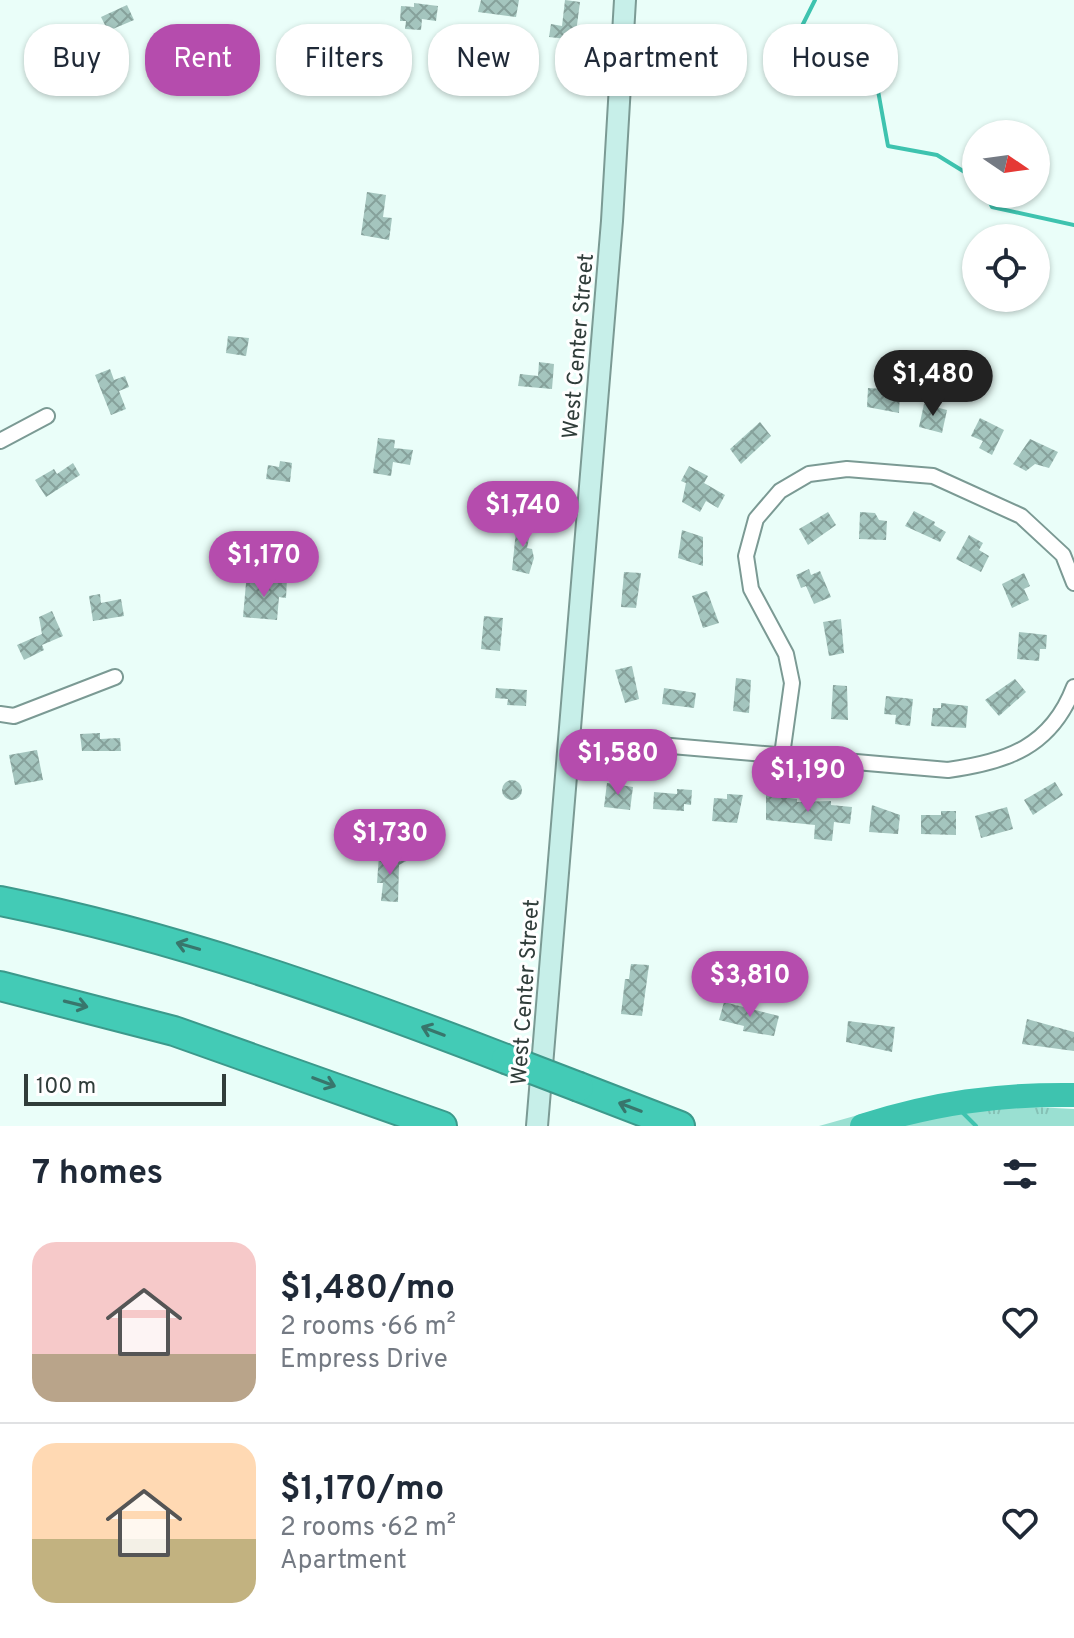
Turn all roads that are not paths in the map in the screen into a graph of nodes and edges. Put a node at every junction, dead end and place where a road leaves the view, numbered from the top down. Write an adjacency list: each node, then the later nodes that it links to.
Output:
1 (625, 0): 8 (street, West Center Street)
2 (47, 416): 3 (street)
3 (0, 441)
4 (1074, 583): 9 (street)
5 (115, 677): 7 (street)
6 (1074, 687): 9 (street)
7 (0, 714)
8 (567, 737): 9 (street); 13 (street, West Center Street)
9 (782, 755)
10 (0, 901): 14 (highway, one-way to 10, bridge)
11 (0, 986): 12 (highway, one-way to 12)
12 (442, 1126)
13 (537, 1126)
14 (680, 1126)

